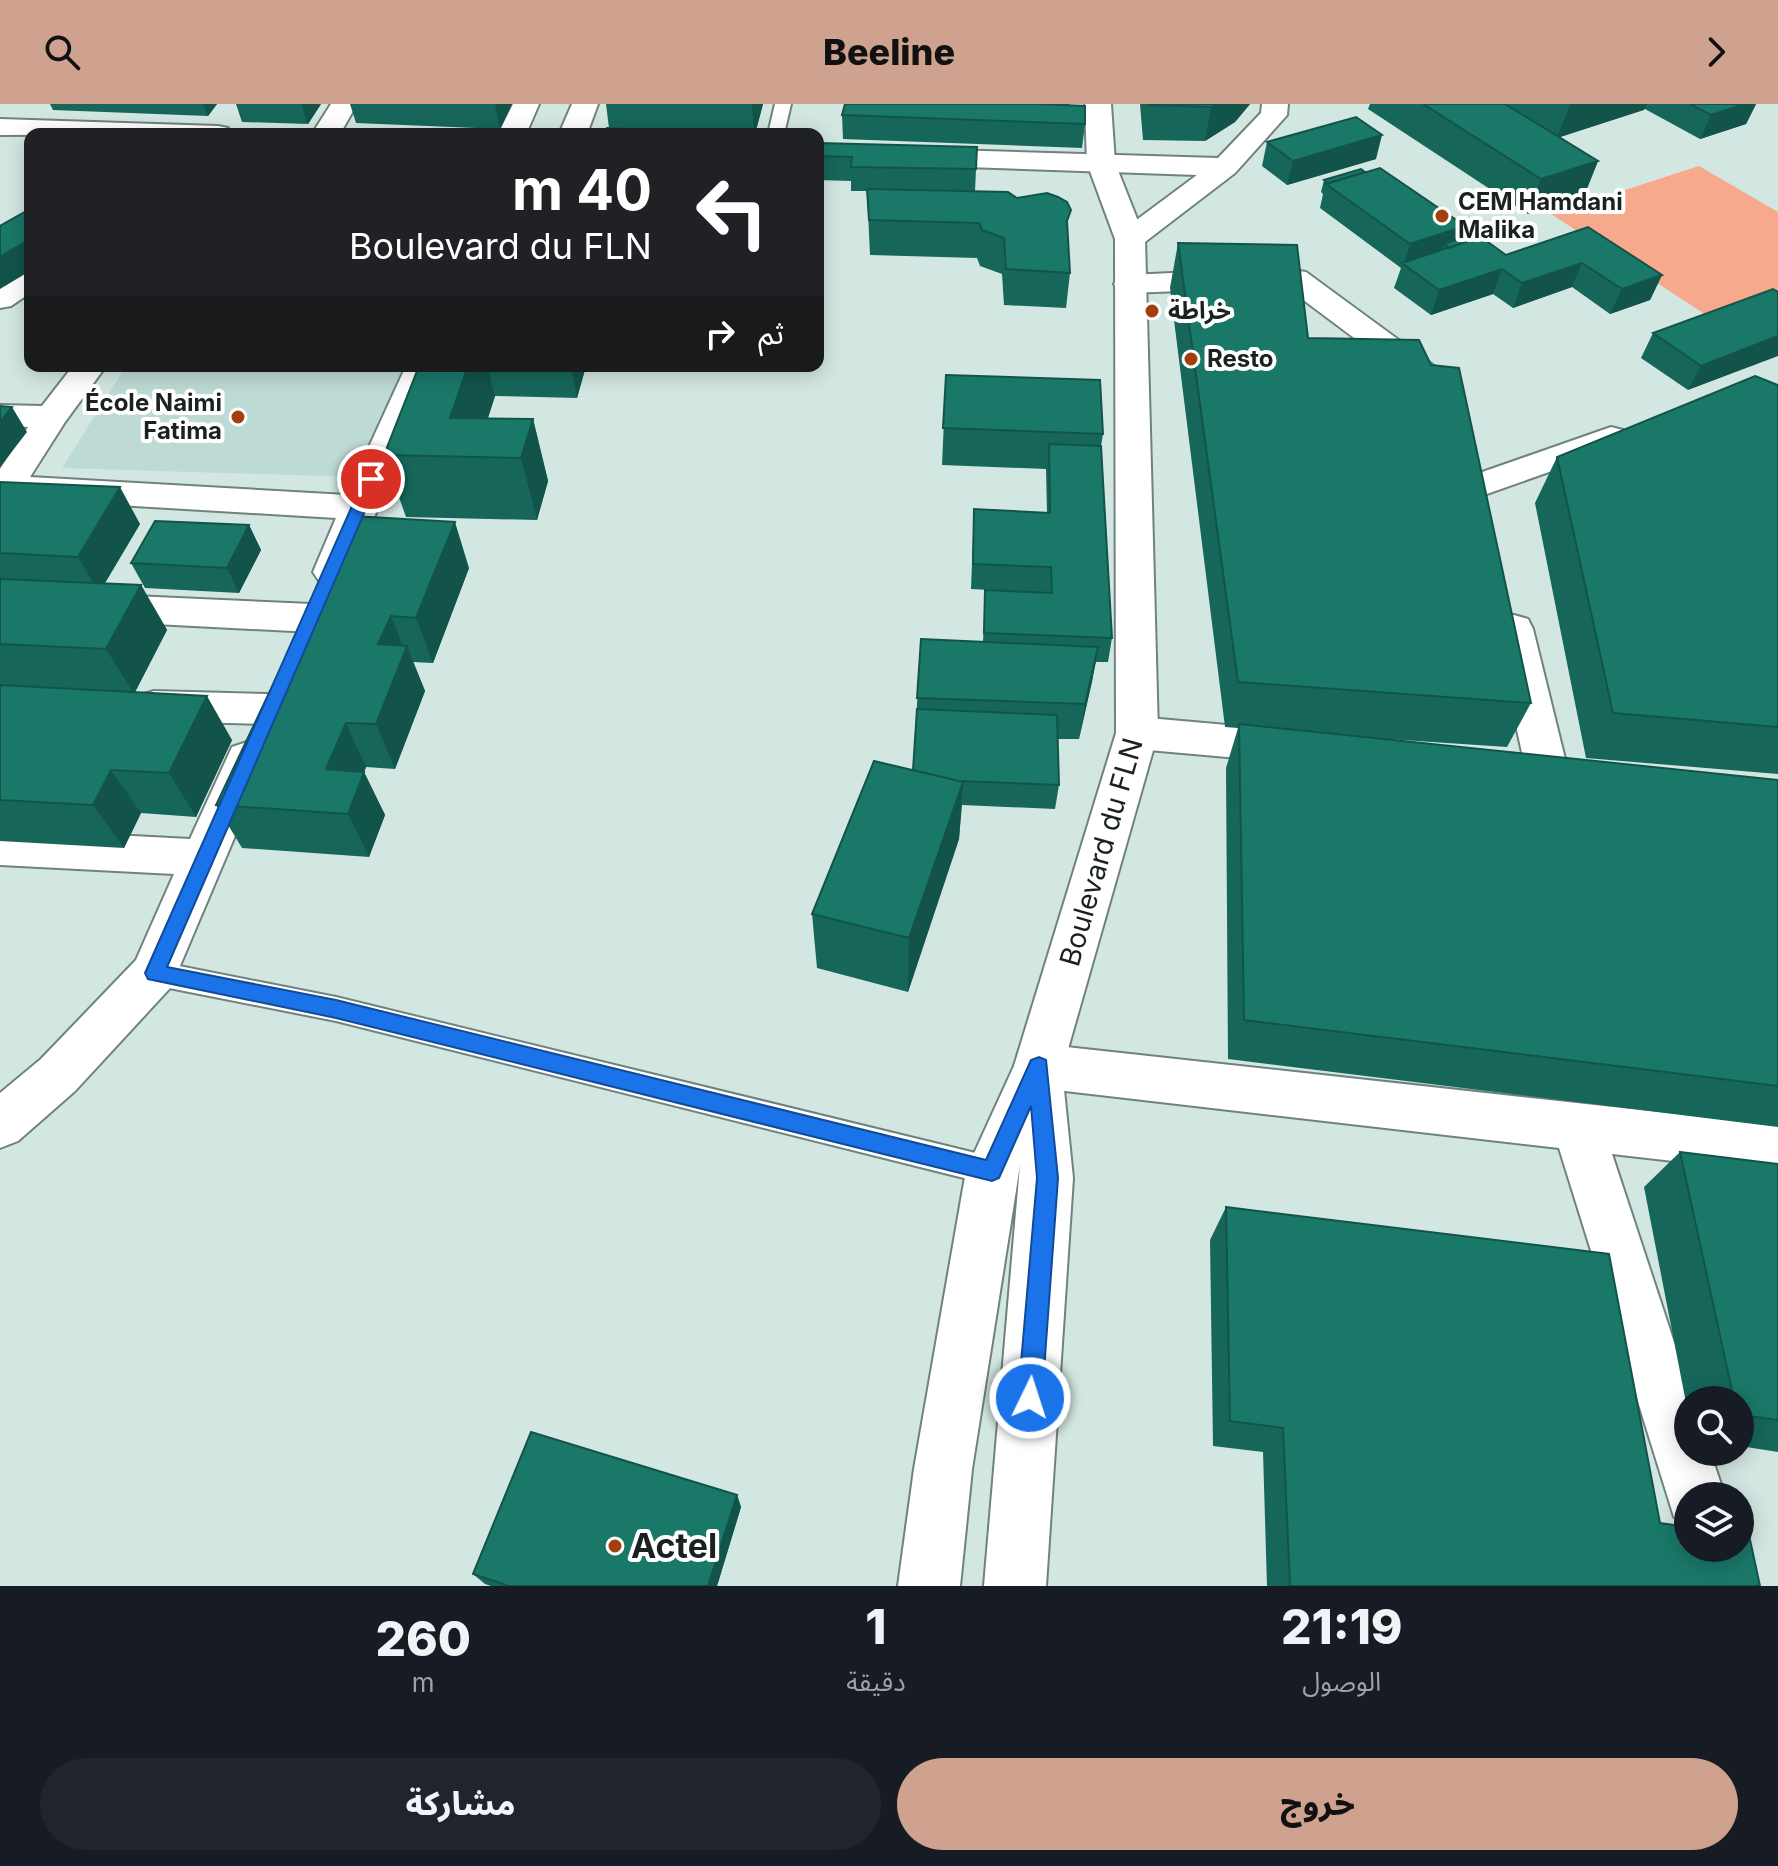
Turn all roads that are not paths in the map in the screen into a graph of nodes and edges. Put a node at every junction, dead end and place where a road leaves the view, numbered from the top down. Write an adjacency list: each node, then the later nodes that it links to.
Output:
1 (344, 104): 9 (street)
2 (526, 104): 10 (street)
3 (585, 104): 11 (street)
4 (783, 104): 12 (lane)
5 (1098, 104): 14 (street, Boulevard du FLN)
6 (1275, 104): 15 (street)
7 (0, 127): 8 (street)
8 (29, 128)
9 (330, 128)
10 (515, 128)
11 (575, 128)
12 (777, 128)
13 (824, 154): 14 (street)
14 (1101, 163): 15 (street); 16 (street, Boulevard du FLN)
15 (1225, 167): 16 (street)
16 (1130, 239): 18 (street, Boulevard du FLN)
17 (24, 284): 19 (street)
18 (1129, 284): 22 (street); 34 (street, Boulevard du FLN)
19 (0, 299)
20 (85, 372): 24 (street)
21 (419, 372): 28 (street)
22 (1451, 399)
23 (0, 415): 24 (street)
24 (51, 417): 27 (street)
25 (1644, 426): 26 (street)
26 (1481, 485)
27 (3, 487): 28 (street)
28 (359, 507): 31 (street)
29 (1505, 590): 36 (street)
30 (0, 603): 31 (street)
31 (312, 618): 33 (street)
32 (110, 704): 33 (street)
33 (268, 709): 38 (street)
34 (1137, 733): 35 (street); 40 (street, Boulevard du FLN)
35 (1326, 750)
36 (1500, 766)
37 (0, 847): 38 (street)
38 (203, 858): 39 (street)
39 (154, 973): 41 (street); 44 (lane)
40 (1039, 1066): 42 (street); 44 (street, Boulevard du FLN); 47 (street)
41 (0, 1125)
42 (1578, 1127): 43 (street); 45 (street)
43 (1778, 1149)
44 (992, 1171): 46 (street, Boulevard du FLN)
45 (1691, 1482)
46 (929, 1586)
47 (1015, 1586)

